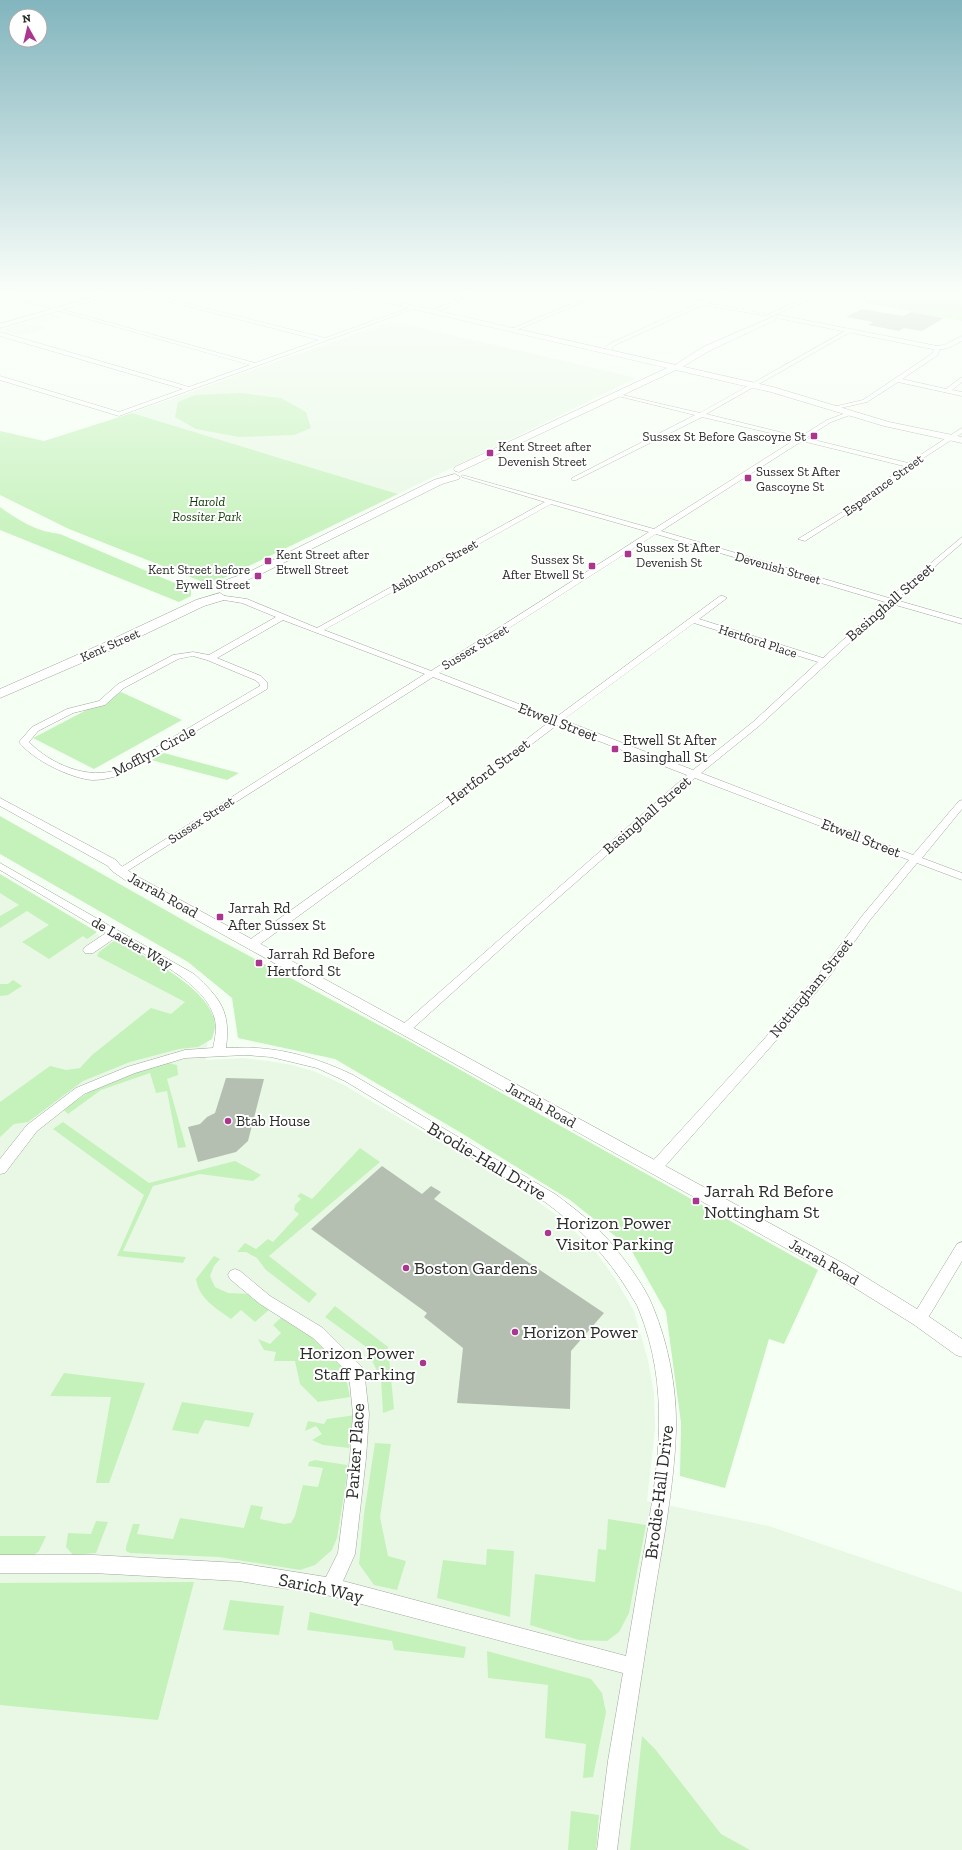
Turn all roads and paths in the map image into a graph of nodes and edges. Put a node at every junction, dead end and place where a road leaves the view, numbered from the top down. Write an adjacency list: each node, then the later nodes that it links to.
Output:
1 (7, 380): 11 (street)
2 (159, 380): 11 (street)
3 (213, 380): 11 (street)
4 (645, 380): 13 (main road, Kent Street)
5 (749, 380): 10 (main road)
6 (760, 380): 10 (street)
7 (899, 380): 16 (street, Sussex Street)
8 (900, 380): 12 (street)
9 (960, 380): 12 (street)
10 (757, 382): 15 (main road); 17 (street)
11 (189, 389)
12 (947, 391): 14 (street)
13 (616, 394): 17 (street); 24 (main road, Kent Street)
14 (962, 394)
15 (838, 409): 16 (main road); 18 (street, Sussex Street)
16 (851, 409): 18 (street, Sussex Street); 21 (main road)
17 (702, 414): 20 (street); 25 (street)
18 (829, 421): 20 (street, Sussex Street)
19 (962, 430): 21 (street, Esperance Street)
20 (802, 438): 23 (street); 27 (street, Sussex Street)
21 (950, 438): 22 (main road); 23 (street, Esperance Street)
22 (962, 440)
23 (909, 466): 28 (street, Esperance Street)
24 (460, 473): 26 (street, Devenish Street); 30 (main road, Kent Street)
25 (574, 479)
26 (551, 501): 27 (street, Devenish Street); 37 (street, Ashburton Street)
27 (656, 532): 32 (street, Devenish Street); 40 (street, Sussex Street)
28 (802, 539)
29 (962, 539): 32 (street, Basinghall Street)
30 (225, 592): 33 (street, Etwell Street); 33 (street, Etwell Street); 41 (main road, Kent Street); 42 (main road, Kent Street)
31 (723, 598): 35 (street, Hertford Street)
32 (890, 600): 36 (street, Devenish Street); 39 (street, Basinghall Street)
33 (244, 601): 34 (street, Etwell Street)
34 (282, 617): 37 (street, Etwell Street); 38 (street)
35 (692, 620): 39 (street, Hertford Place); 43 (street, Hertford Street)
36 (962, 622)
37 (317, 631): 40 (street, Etwell Street)
38 (210, 658): 38 (street, Mofflyn Circle)
39 (823, 661): 44 (street, Basinghall Street)
40 (431, 673): 43 (street, Etwell Street); 50 (street, Sussex Street)
41 (0, 687)
42 (0, 694)
43 (556, 721): 44 (street, Etwell Street); 53 (street, Hertford Street)
44 (694, 774): 48 (street, Etwell Street); 55 (street, Basinghall Street)
45 (0, 801): 50 (street, Jarrah Road)
46 (962, 803): 48 (street, Nottingham Street)
47 (0, 808): 50 (street, Jarrah Road)
48 (915, 859): 51 (street, Etwell Street); 57 (street, Nottingham Street)
49 (0, 866): 52 (street, de Laeter Way)
50 (118, 870): 53 (street, Jarrah Road)
51 (962, 877)
52 (114, 933): 54 (street); 56 (street, de Laeter Way)
53 (252, 944): 55 (street, Jarrah Road)
54 (89, 950)
55 (405, 1029): 57 (street, Jarrah Road)
56 (219, 1051): 58 (street, Brodie-Hall Drive); 65 (street, Brodie-Hall Drive)
57 (655, 1168): 61 (street, Jarrah Road)
58 (0, 1169)
59 (962, 1248): 61 (street)
60 (235, 1275): 64 (street, Parker Place)
61 (918, 1319): 62 (street, Jarrah Road)
62 (962, 1349)
63 (0, 1564): 64 (street, Sarich Way)
64 (331, 1587): 65 (street, Sarich Way)
65 (634, 1667): 66 (street, Brodie-Hall Drive)
66 (607, 1850)

